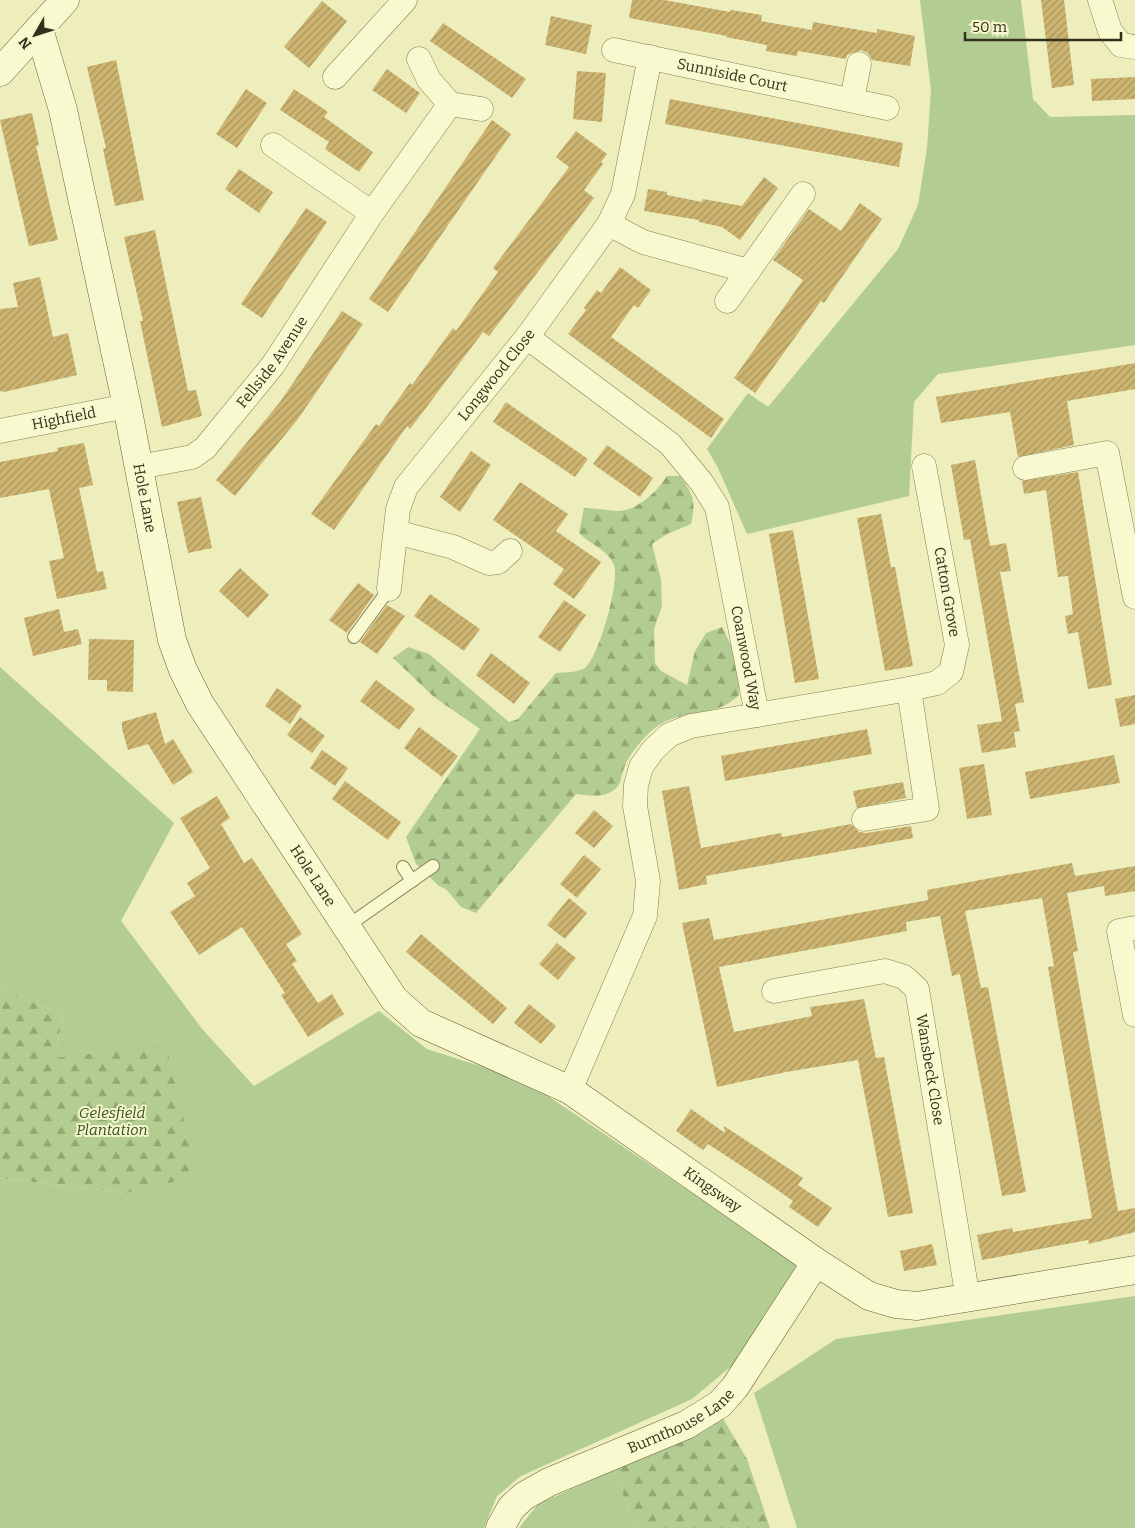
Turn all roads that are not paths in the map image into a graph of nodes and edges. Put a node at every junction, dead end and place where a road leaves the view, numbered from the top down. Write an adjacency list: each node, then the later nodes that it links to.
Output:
1 (65, 0): 4 (street)
2 (404, 0): 11 (street)
3 (1100, 0): 5 (street)
4 (39, 30): 9 (street); 23 (street, Hole Lane)
5 (1135, 47)
6 (614, 50): 7 (street, Sunniside Court)
7 (650, 57): 12 (street, Sunniside Court); 19 (street, Longwood Close)
8 (419, 59): 13 (street)
9 (4, 60)
10 (859, 64): 12 (street)
11 (335, 77)
12 (852, 100): 14 (street, Sunniside Court)
13 (450, 104): 15 (street); 18 (street, Fellside Avenue)
14 (887, 108)
15 (481, 109)
16 (272, 145): 18 (street)
17 (803, 194): 20 (street)
18 (372, 213): 26 (street, Fellside Avenue)
19 (609, 224): 20 (street); 22 (street, Longwood Close)
20 (748, 271): 21 (street)
21 (727, 301)
22 (527, 338): 28 (street, Longwood Close); 34 (street, Coanwood Way)
23 (127, 406): 24 (street, Highfield); 26 (street, Hole Lane)
24 (0, 431)
25 (924, 466): 33 (street, Catton Grove)
26 (139, 467): 39 (street, Hole Lane)
27 (1025, 468): 31 (street)
28 (396, 532): 29 (street); 30 (street, Longwood Close)
29 (510, 551)
30 (389, 590): 32 (lane, Longwood Close)
31 (1135, 598)
32 (354, 637)
33 (909, 689): 34 (street, Catton Grove); 35 (street)
34 (757, 715): 43 (street, Coanwood Way)
35 (864, 819)
36 (433, 866): 38 (lane)
37 (403, 867): 38 (lane)
38 (412, 881): 39 (lane)
39 (346, 927): 43 (street, Kingsway)
40 (1135, 928): 42 (street)
41 (774, 991): 46 (street, Wansbeck Close)
42 (1135, 1015)
43 (570, 1090): 44 (street, Kingsway)
44 (816, 1262): 46 (street, Kingsway); 47 (street, Burnthouse Lane)
45 (1135, 1270): 46 (street, Kingsway)
46 (968, 1299)
47 (500, 1528)

